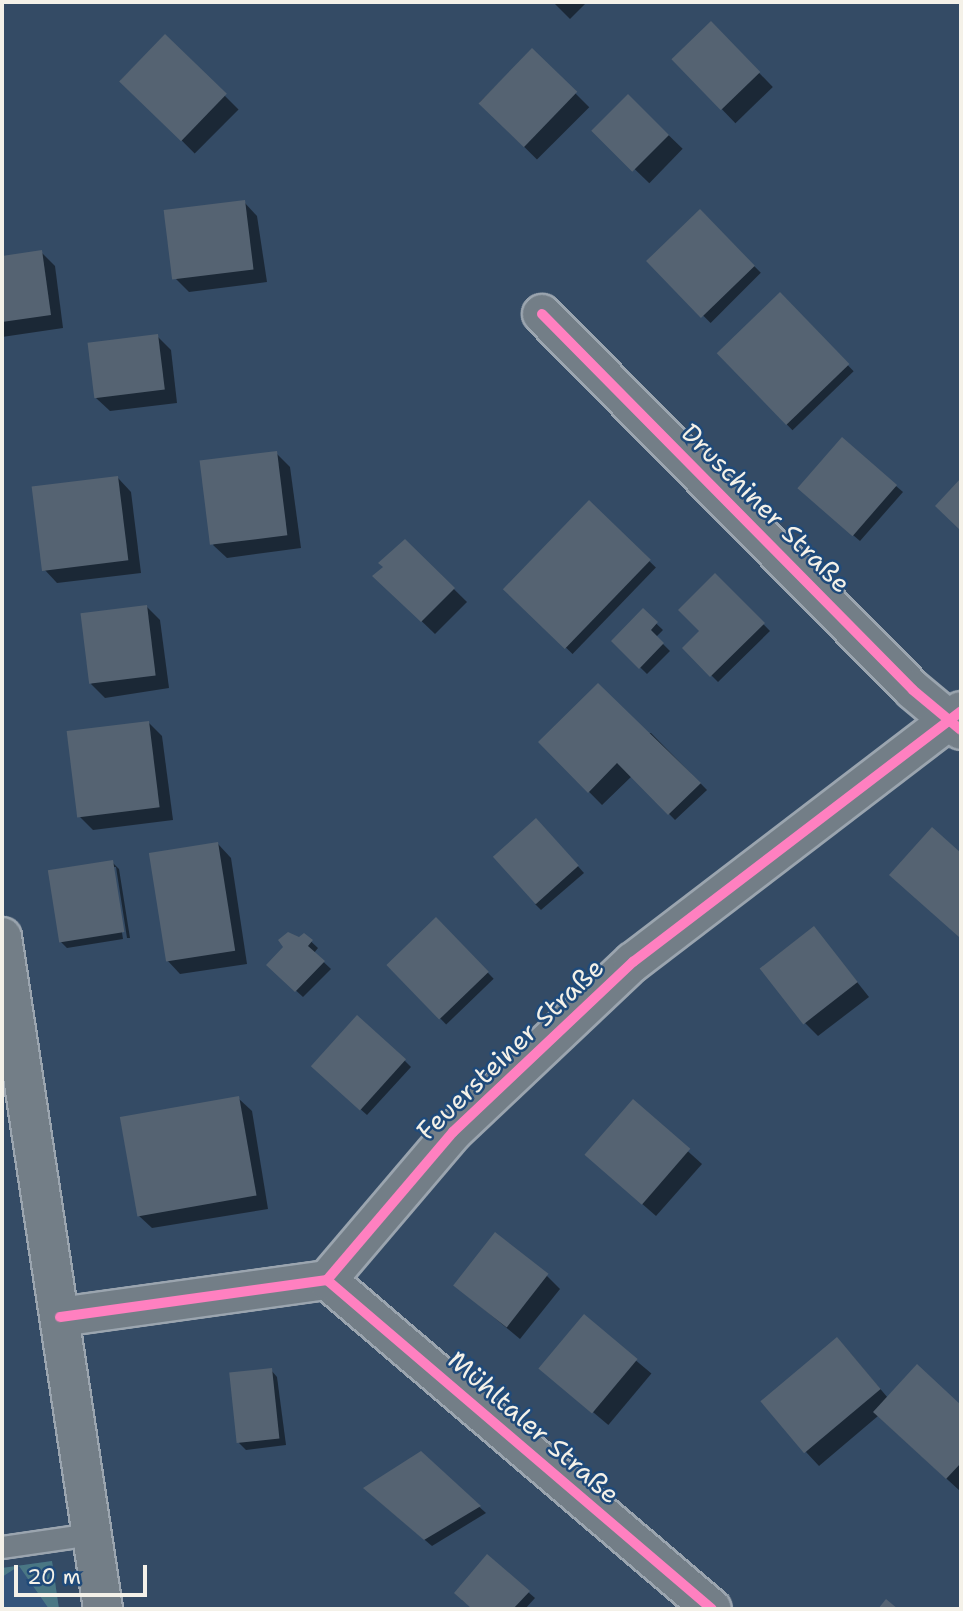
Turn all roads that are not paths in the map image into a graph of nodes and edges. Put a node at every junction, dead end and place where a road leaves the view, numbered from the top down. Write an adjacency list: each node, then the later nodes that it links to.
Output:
1 (542, 314): 2 (street, Druschiner Straße)
2 (958, 721): 4 (street, Feuersteiner Straße)
3 (2, 937): 5 (street)
4 (327, 1280): 5 (street); 9 (street, Mühltaler Straße)
5 (60, 1317): 6 (street)
6 (91, 1534): 7 (lane); 8 (street)
7 (2, 1547)
8 (103, 1609)
9 (712, 1609)

